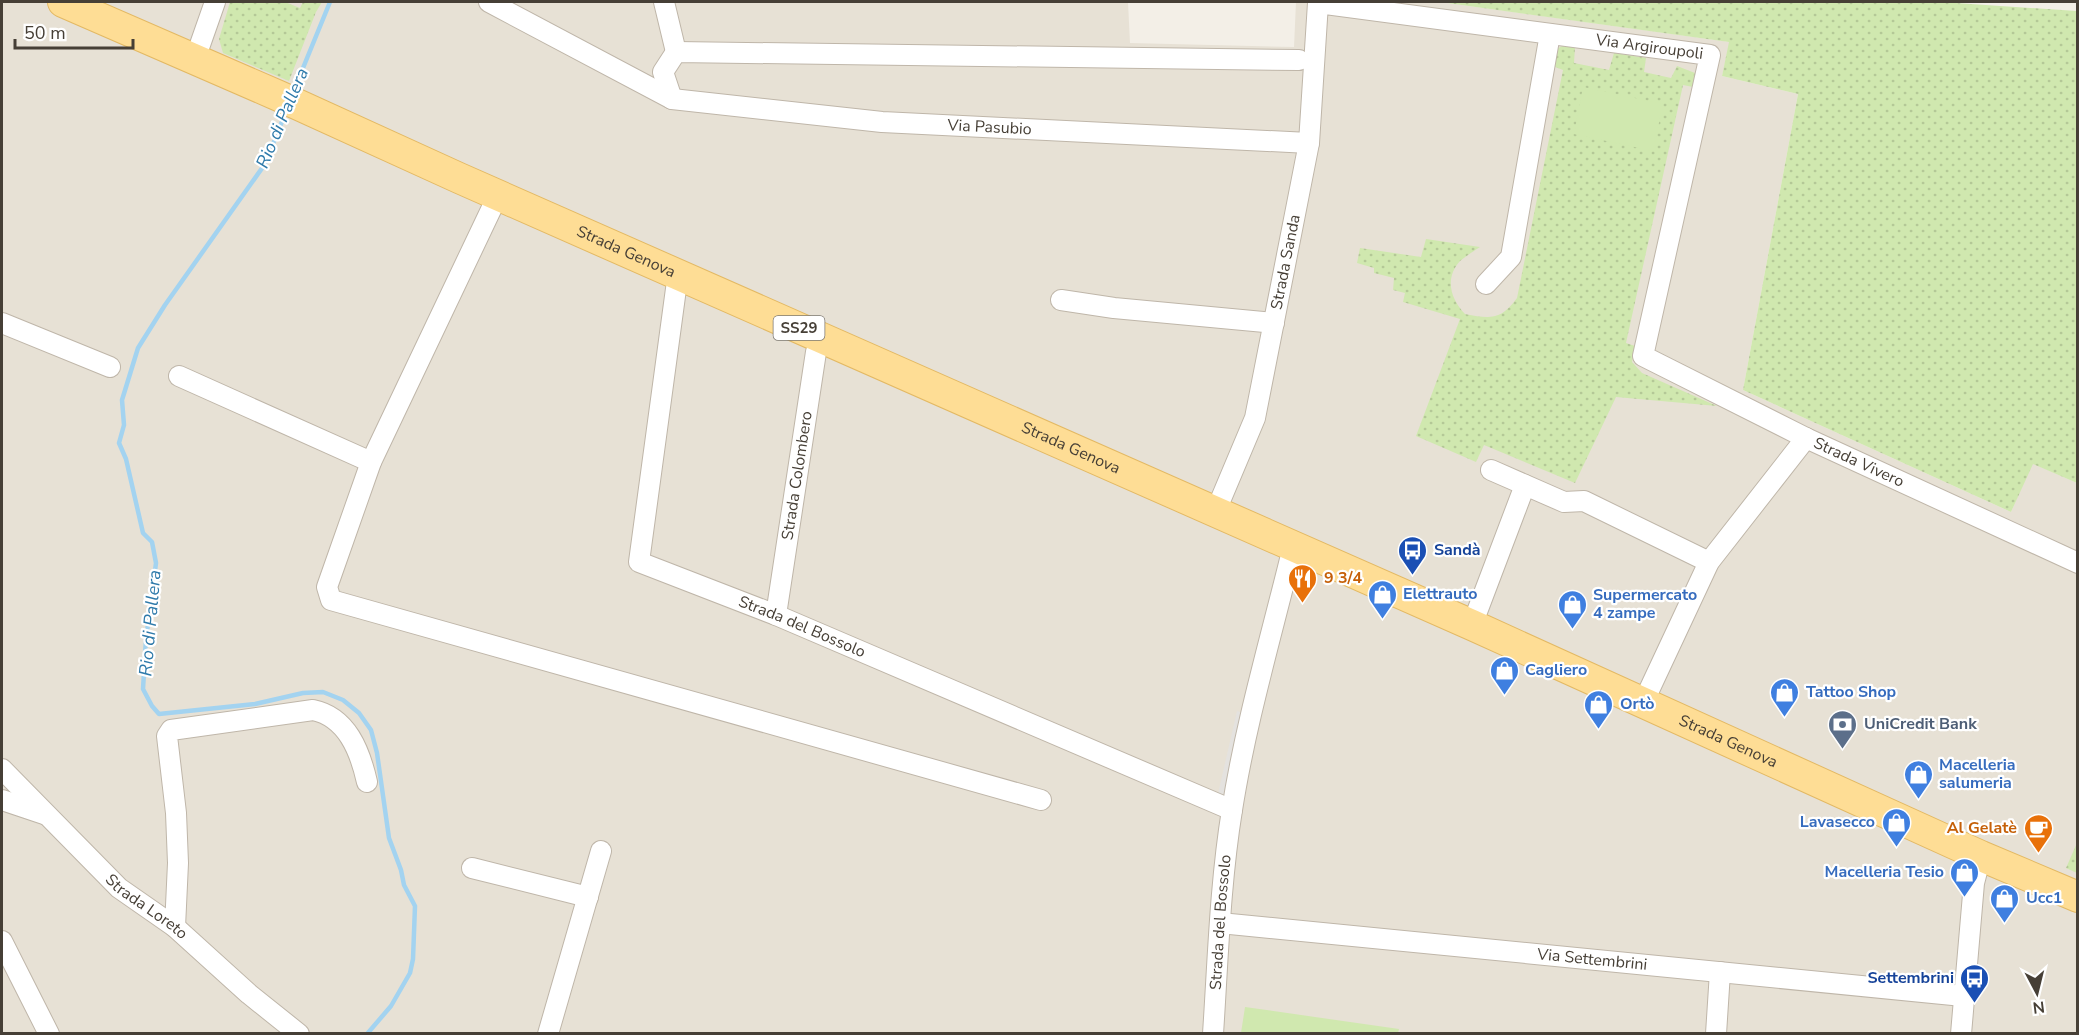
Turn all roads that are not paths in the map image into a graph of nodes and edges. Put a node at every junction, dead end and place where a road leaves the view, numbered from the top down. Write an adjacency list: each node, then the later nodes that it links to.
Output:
1 (63, 2): 6 (main road, Strada Genova / SS29)
2 (215, 2): 9 (street)
3 (489, 2): 11 (street, Via Pasubio)
4 (664, 2): 8 (street)
5 (1318, 3): 7 (street, Via Argiroupoli); 12 (street, Strada Sanda)
6 (104, 10): 9 (main road, Strada Genova / SS29)
7 (1550, 34): 15 (street); 20 (street, Via Argiroupoli)
8 (676, 52): 10 (street); 11 (street)
9 (195, 59): 13 (main road, Strada Genova / SS29)
10 (1299, 60)
11 (672, 99): 12 (street, Via Pasubio)
12 (1309, 143): 18 (street, Strada Sanda)
13 (498, 195): 14 (main road, Strada Genova / SS29); 24 (street)
14 (678, 274): 19 (main road, Strada Genova / SS29); 31 (street, Strada del Bossolo)
15 (1486, 284)
16 (1061, 300): 18 (street)
17 (2, 323): 21 (street)
18 (1274, 323): 27 (street, Strada Sanda)
19 (822, 338): 27 (main road, Strada Genova / SS29); 31 (street, Strada Colombero)
20 (1643, 356): 23 (street, Strada Vivero)
21 (110, 367)
22 (179, 376): 24 (street)
23 (1806, 438): 29 (street); 30 (street, Strada Vivero)
24 (372, 462): 37 (street)
25 (1491, 470): 26 (street)
26 (1525, 485): 29 (street); 32 (street)
27 (1215, 513): 28 (main road, Strada Genova / SS29)
28 (1293, 547): 32 (main road, Strada Genova / SS29); 38 (street, Strada del Bossolo)
29 (1709, 562): 33 (street)
30 (2078, 563)
31 (776, 615): 38 (street, Strada del Bossolo)
32 (1472, 625): 33 (main road, Strada Genova / SS29)
33 (1643, 704): 41 (main road, Strada Genova / SS29)
34 (2, 769): 39 (street, Strada Loreto)
35 (367, 782): 46 (street)
36 (2, 800): 39 (street)
37 (1041, 800)
38 (1232, 810): 45 (street, Strada del Bossolo)
39 (49, 816): 46 (street, Strada Loreto)
40 (601, 850): 43 (street)
41 (1981, 856): 44 (main road, Strada Genova / SS29); 49 (street)
42 (472, 868): 43 (street)
43 (588, 897): 52 (street)
44 (2078, 897)
45 (1220, 923): 48 (street, Via Settembrini); 53 (street, Strada del Bossolo)
46 (175, 927): 51 (street, Strada Loreto)
47 (2, 941): 50 (street)
48 (1720, 972): 49 (street, Via Settembrini); 54 (street)
49 (1963, 996): 55 (street)
50 (49, 1034)
51 (299, 1034)
52 (548, 1034)
53 (1214, 1034)
54 (1716, 1034)
55 (1961, 1034)

